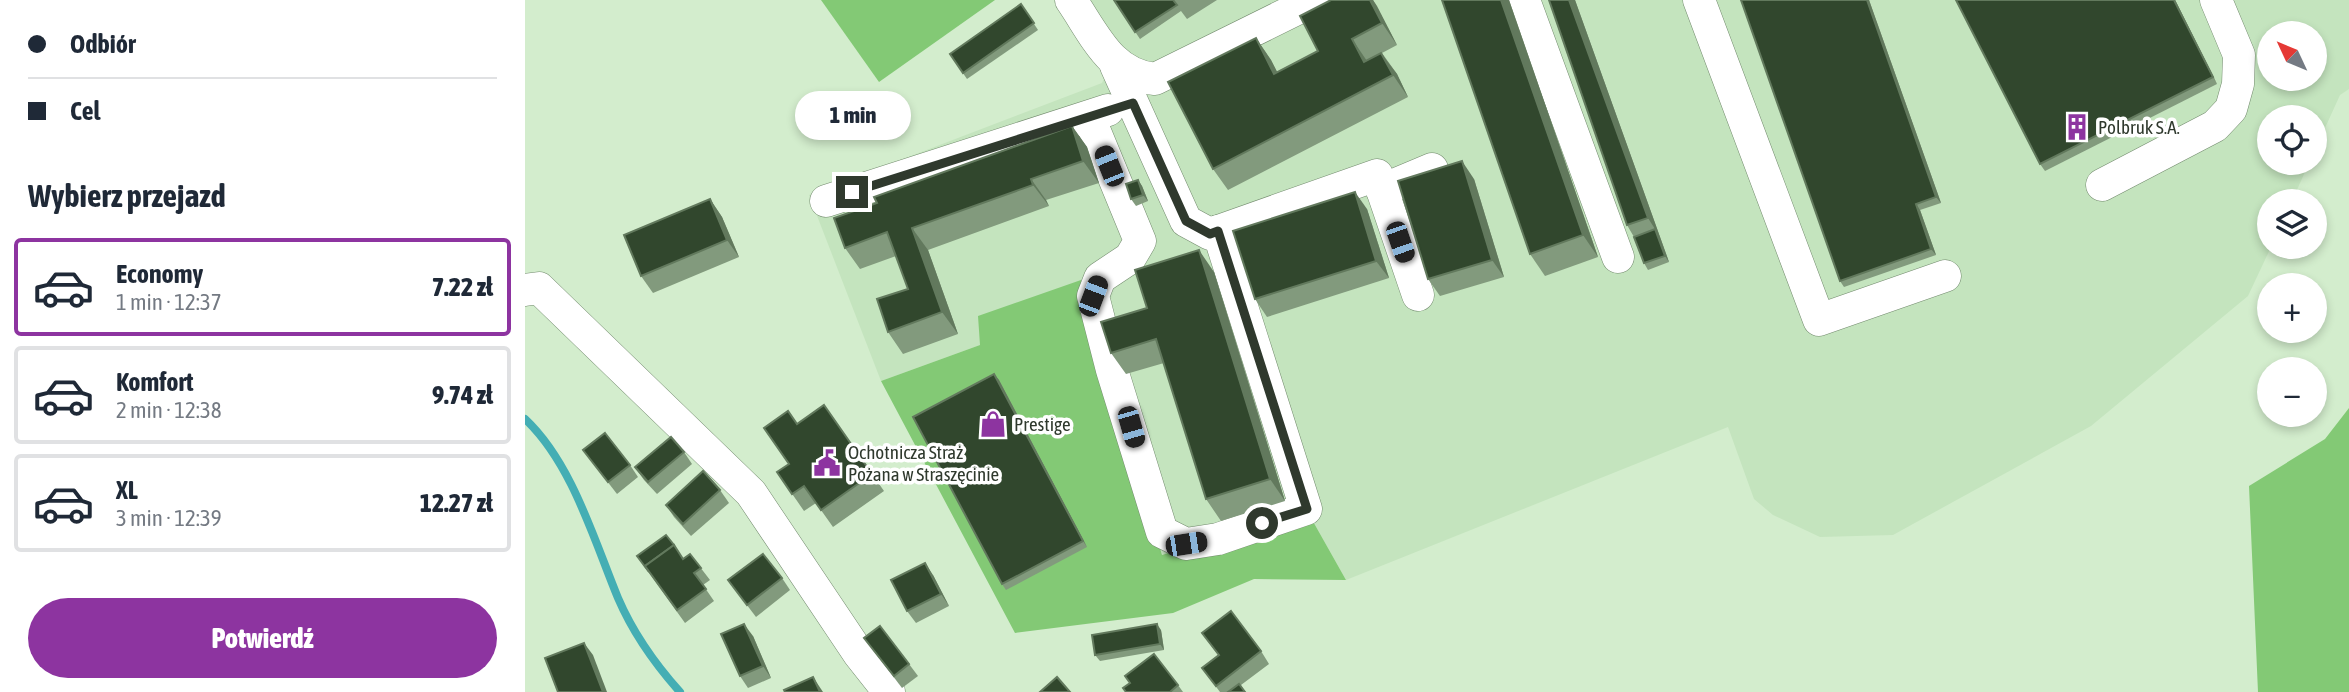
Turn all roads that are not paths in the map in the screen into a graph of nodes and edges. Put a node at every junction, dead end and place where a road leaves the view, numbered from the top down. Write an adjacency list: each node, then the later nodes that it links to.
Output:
1 (1071, 0): 6 (street)
2 (1315, 0): 6 (street)
3 (1524, 0): 14 (street)
4 (1699, 0): 15 (street)
5 (2216, 0): 10 (street)
6 (1116, 65): 7 (street)
7 (1133, 103): 8 (street); 13 (street)
8 (1089, 117): 12 (street); 13 (street)
9 (1432, 169): 11 (street)
10 (2102, 184)
11 (1382, 190): 13 (street); 17 (street)
12 (826, 201)
13 (1218, 231)
14 (1618, 257)
15 (1945, 276)
16 (525, 290): 18 (street)
17 (1418, 295)
18 (889, 692)

